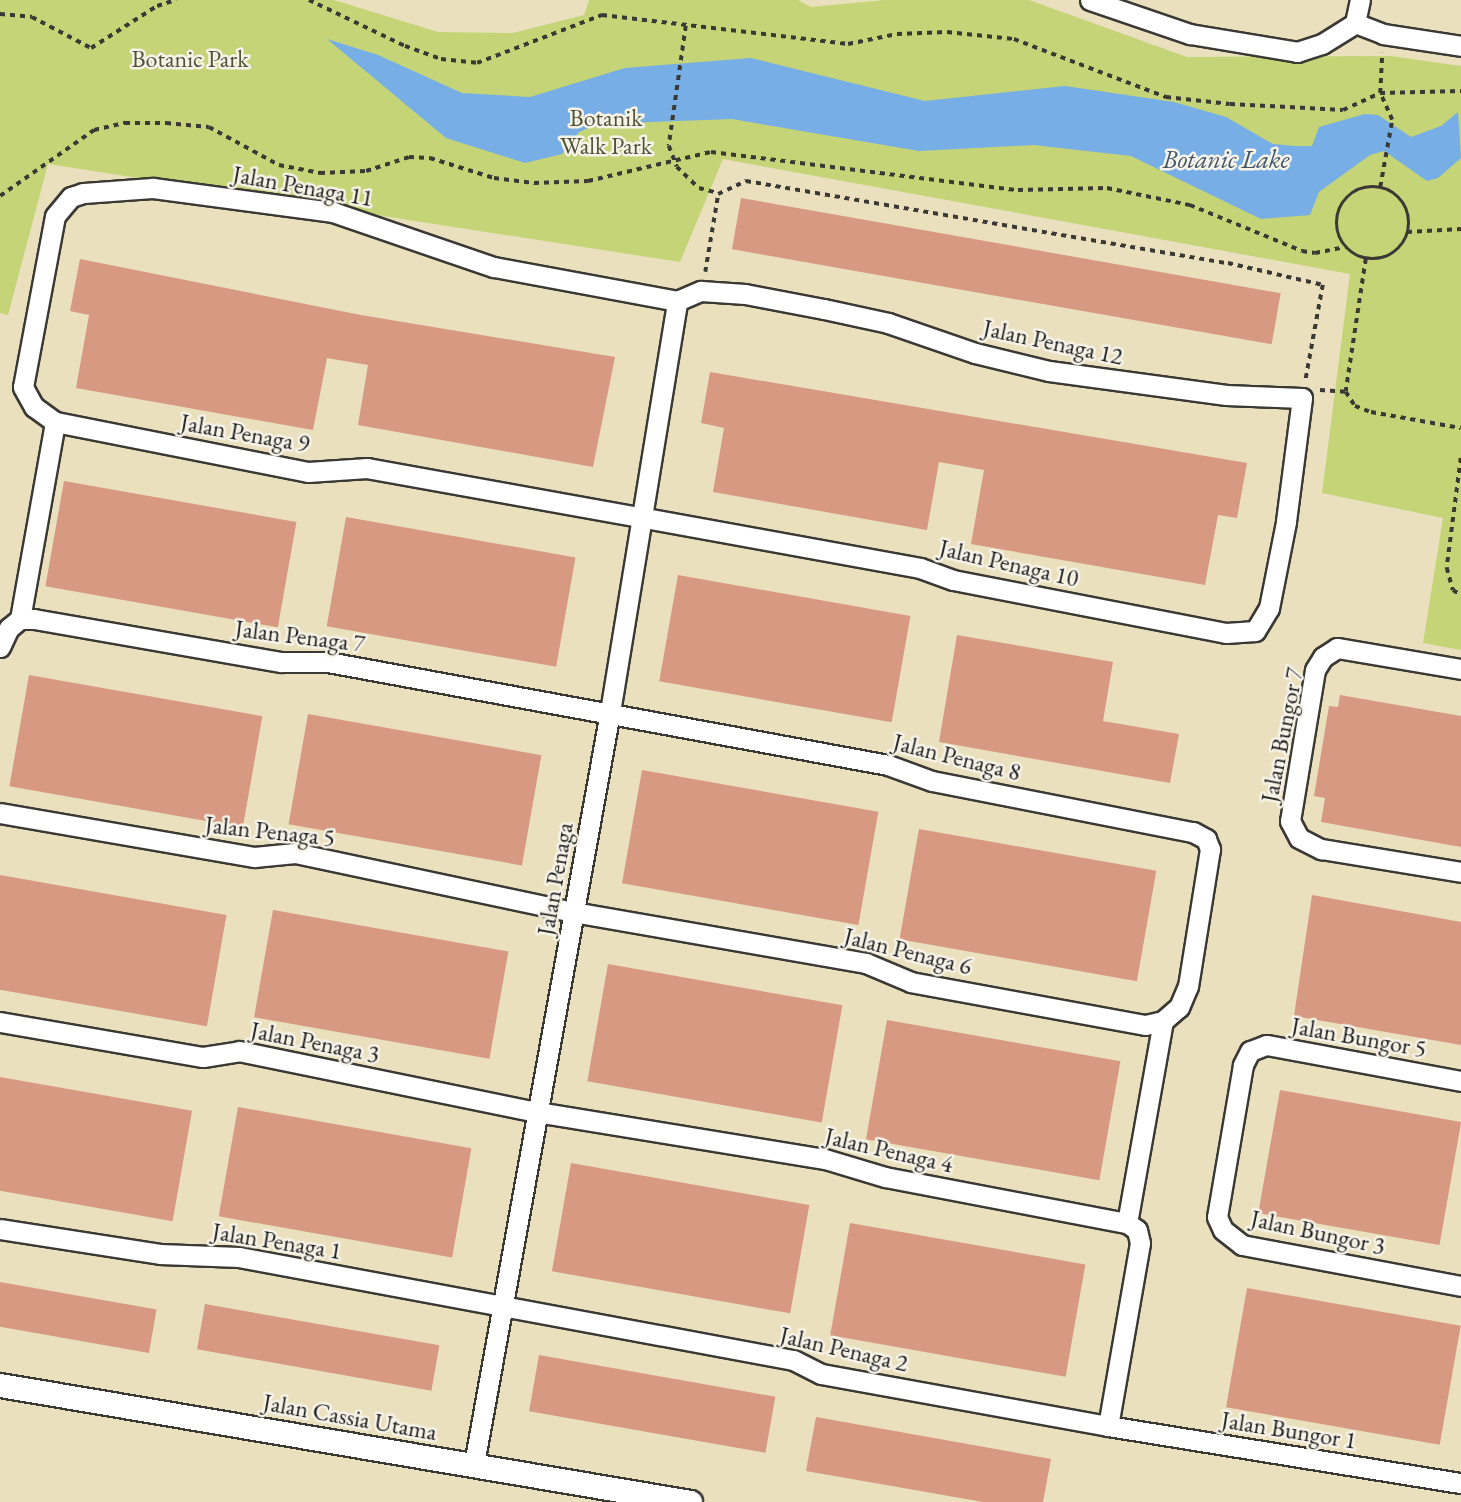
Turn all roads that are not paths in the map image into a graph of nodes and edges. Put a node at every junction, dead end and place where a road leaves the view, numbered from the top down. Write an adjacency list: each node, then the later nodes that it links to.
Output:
1 (1090, 0): 3 (street)
2 (1360, 0): 3 (street)
3 (1355, 23): 4 (street)
4 (1461, 46)
5 (677, 301): 6 (street, Jalan Penaga 11); 7 (street, Jalan Penaga); 8 (street, Jalan Penaga 12)
6 (55, 422): 7 (street, Jalan Penaga 9); 9 (street)
7 (639, 517): 8 (street, Jalan Penaga 10); 12 (street, Jalan Penaga)
8 (1286, 522)
9 (20, 619): 10 (street); 12 (street, Jalan Penaga 7)
10 (0, 647)
11 (1461, 669): 14 (street, Jalan Bungor 7)
12 (610, 712): 15 (street, Jalan Penaga); 16 (street, Jalan Penaga 8)
13 (0, 813): 15 (street, Jalan Penaga 5)
14 (1461, 872)
15 (573, 912): 16 (street, Jalan Penaga 6); 19 (street, Jalan Penaga)
16 (1163, 1021): 21 (street)
17 (0, 1022): 19 (street, Jalan Penaga 3)
18 (1461, 1081): 20 (street, Jalan Bungor 5)
19 (537, 1112): 21 (street, Jalan Penaga 4); 24 (street, Jalan Penaga)
20 (1231, 1134): 23 (street, Jalan Bungor 3)
21 (1126, 1223): 26 (street)
22 (0, 1229): 24 (street, Jalan Penaga 1)
23 (1461, 1286)
24 (504, 1306): 26 (street, Jalan Penaga 2); 27 (street, Jalan Penaga)
25 (0, 1385): 27 (street, Jalan Cassia Utama)
26 (1108, 1426): 28 (street, Jalan Bungor 1)
27 (474, 1464): 29 (street, Jalan Cassia Utama)
28 (1461, 1483)
29 (690, 1502)

